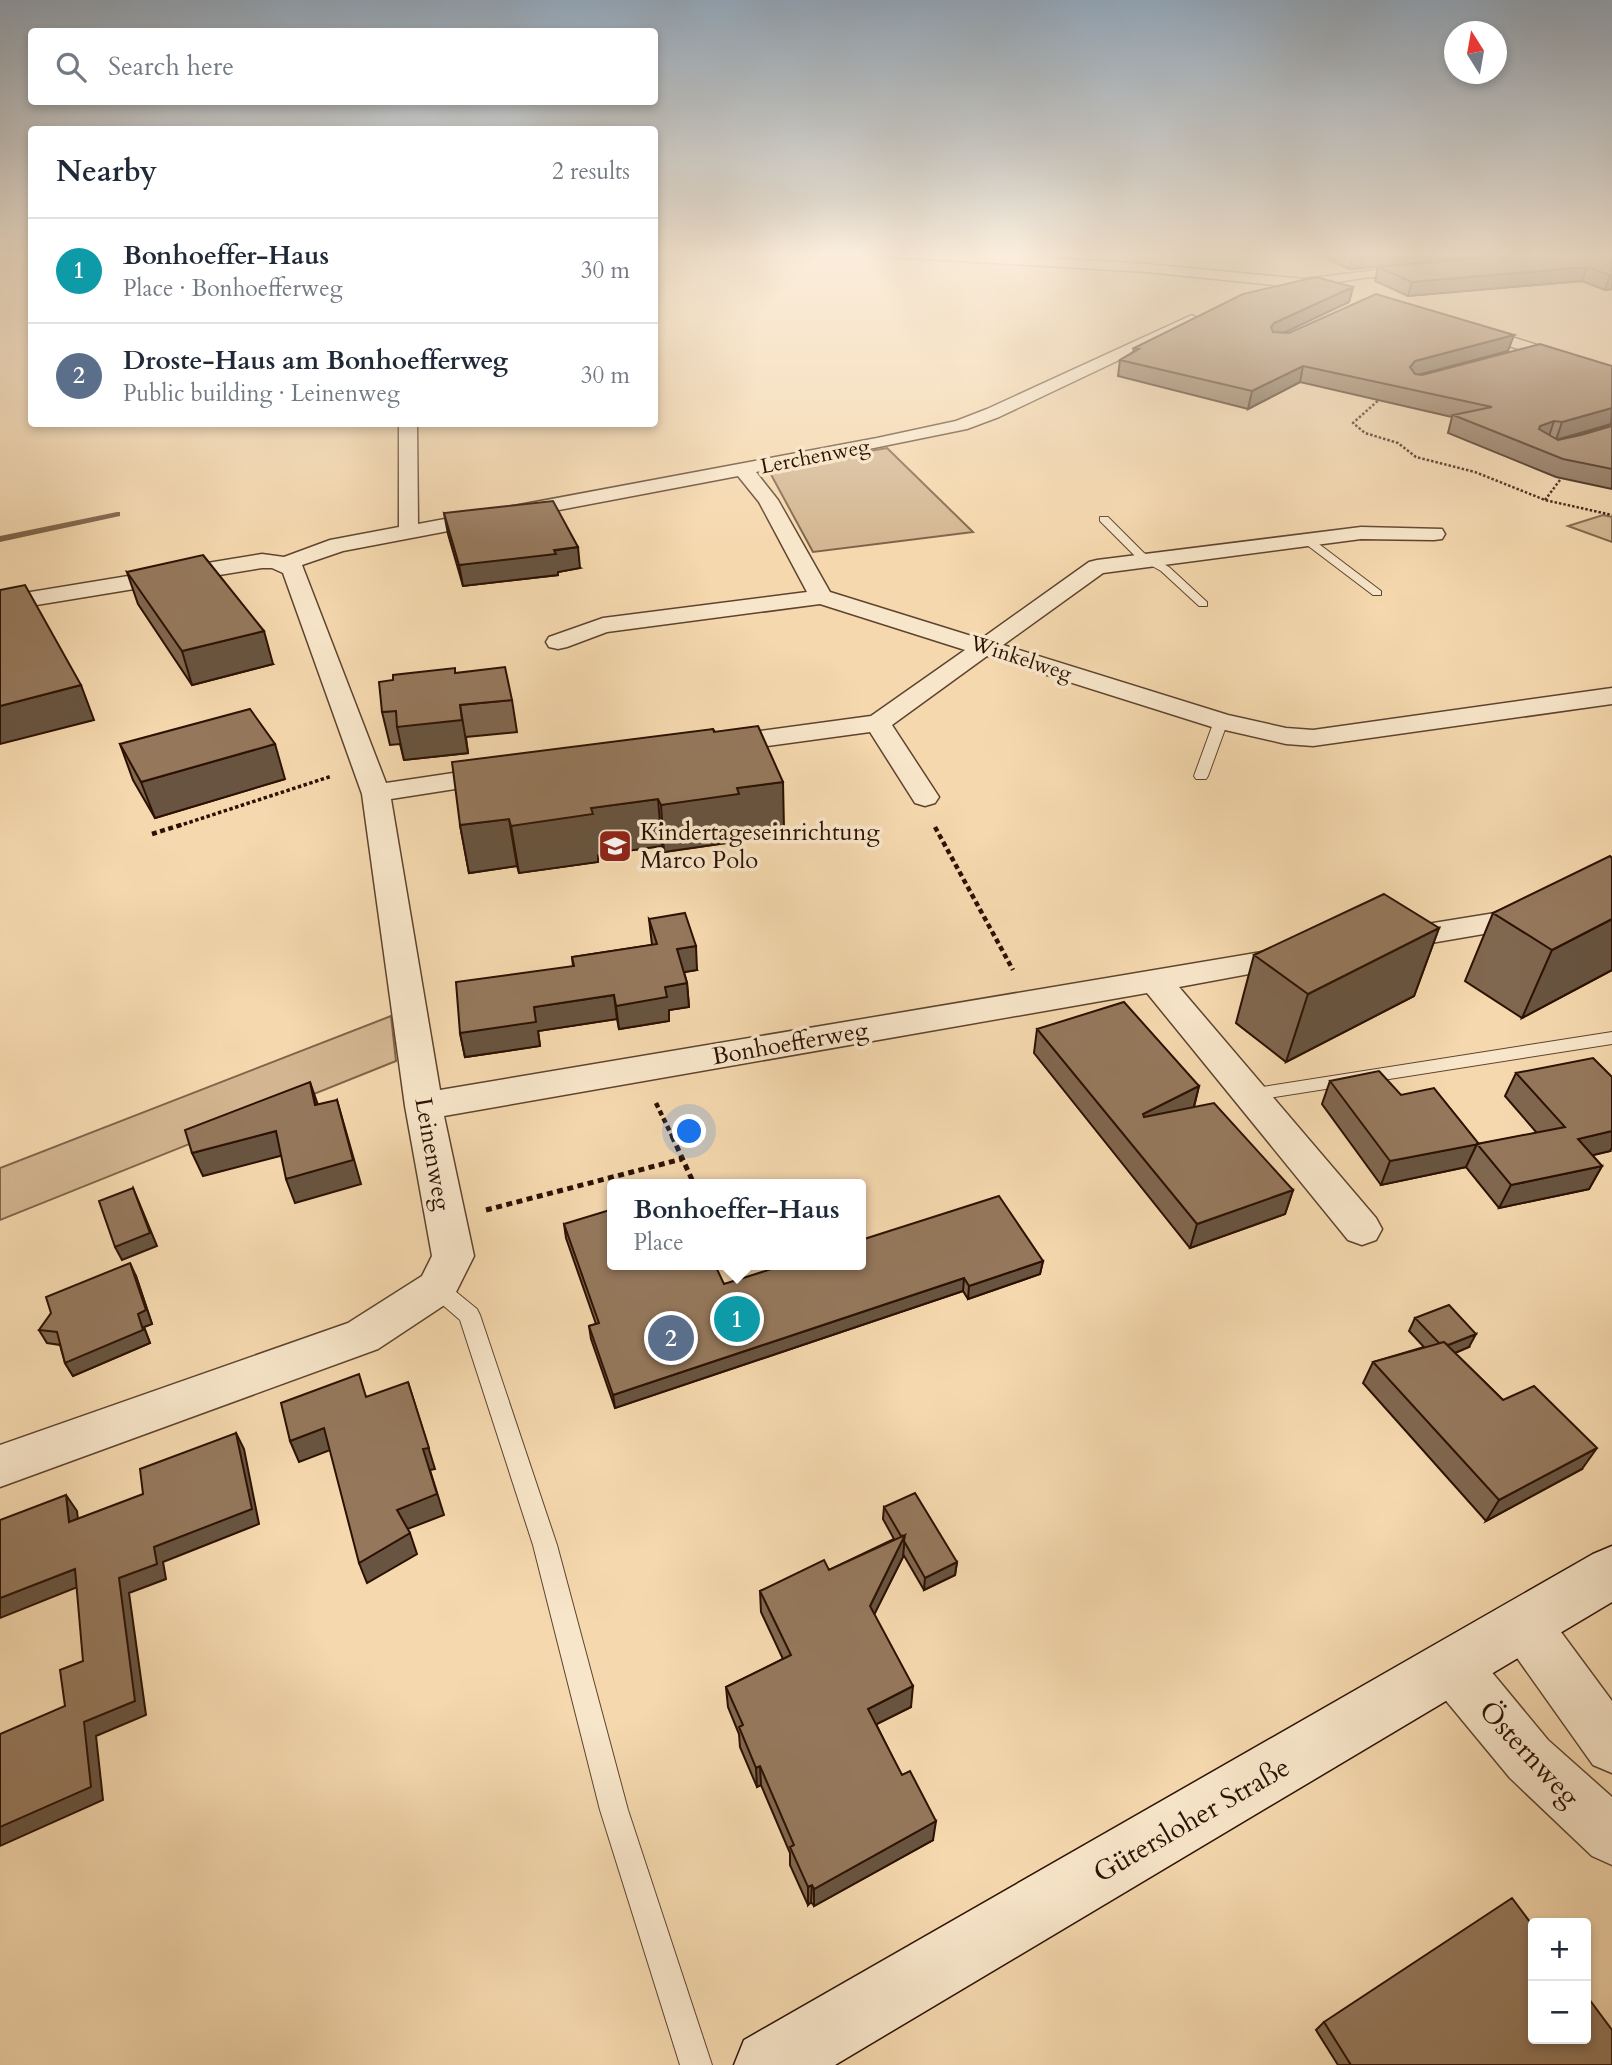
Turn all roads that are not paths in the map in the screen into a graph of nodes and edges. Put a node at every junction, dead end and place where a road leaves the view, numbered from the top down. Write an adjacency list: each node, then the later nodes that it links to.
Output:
1 (1131, 348): 7 (street, Lerchenweg)
2 (1531, 348): 3 (street)
3 (1539, 351): 4 (street); 5 (street)
4 (1502, 360)
5 (1612, 374)
6 (408, 427): 9 (street)
7 (743, 469): 9 (street, Lerchenweg); 15 (street)
8 (1104, 519): 12 (lane)
9 (412, 532): 13 (street, Lerchenweg)
10 (1434, 534): 11 (street)
11 (1307, 540): 12 (street); 14 (lane)
12 (1150, 561): 17 (lane); 19 (street)
13 (284, 564): 16 (street, Lerchenweg); 26 (street, Leinenweg)
14 (1377, 593)
15 (821, 597): 18 (street, Winkelweg); 19 (street, Winkelweg)
16 (0, 604)
17 (1203, 604)
18 (558, 642)
19 (985, 646): 21 (street, Winkelweg); 22 (street)
20 (1612, 696): 21 (street, Winkelweg)
21 (1221, 721): 25 (lane)
22 (878, 723): 23 (street); 27 (street)
23 (692, 748)
24 (522, 771): 26 (street)
25 (1201, 776)
26 (376, 794): 32 (street, Leinenweg)
27 (925, 797)
28 (1612, 902): 29 (street, Bonhoefferweg)
29 (1155, 980): 31 (street); 32 (street, Bonhoefferweg)
30 (1612, 1038): 31 (lane)
31 (1250, 1095): 33 (street)
32 (424, 1106): 34 (street, Leinenweg)
33 (1362, 1229)
34 (437, 1288): 35 (street); 41 (lane)
35 (0, 1466)
36 (1612, 1572): 37 (main road, Gütersloher Straße)
37 (1523, 1623): 38 (main road, Gütersloher Straße); 39 (street)
38 (1452, 1666): 40 (street, Östernweg); 42 (main road, Gütersloher Straße)
39 (1612, 1746)
40 (1612, 1836)
41 (696, 2065)
42 (769, 2065)

